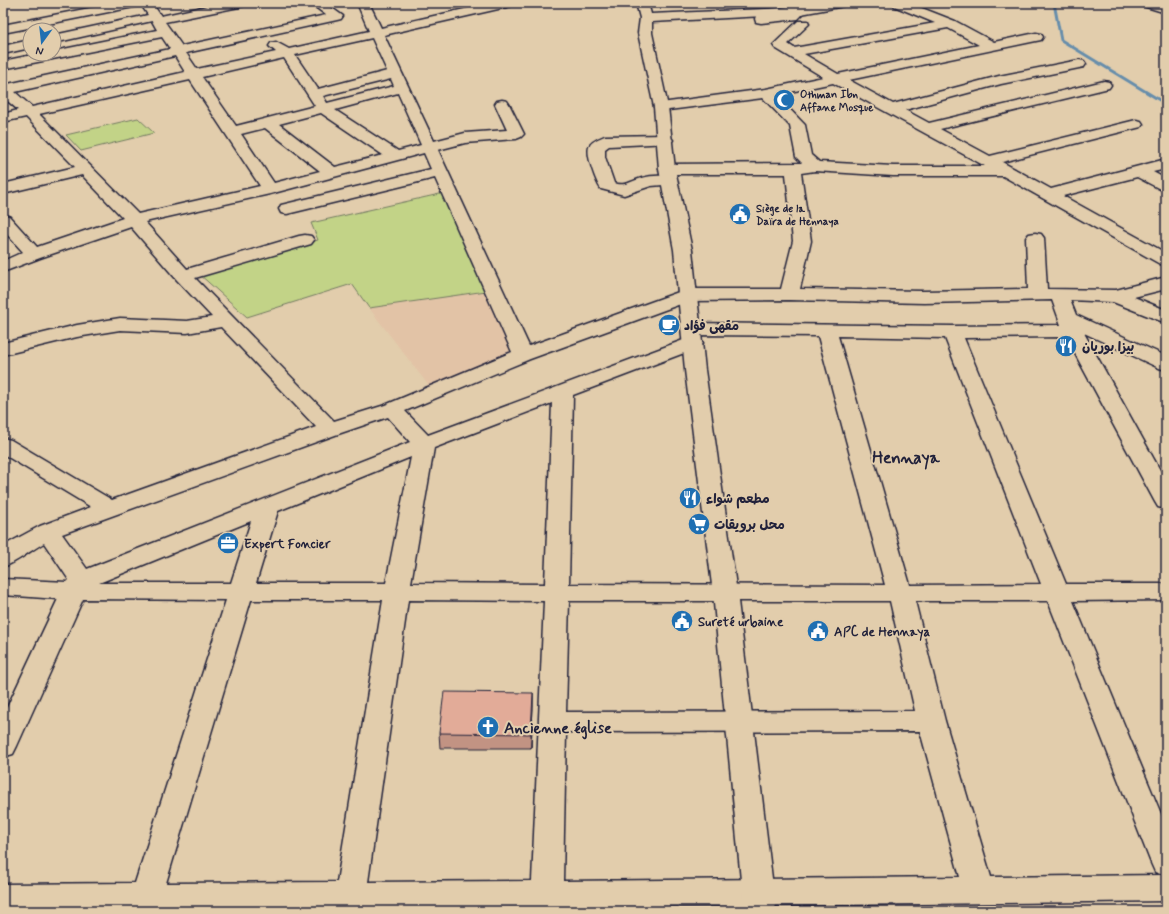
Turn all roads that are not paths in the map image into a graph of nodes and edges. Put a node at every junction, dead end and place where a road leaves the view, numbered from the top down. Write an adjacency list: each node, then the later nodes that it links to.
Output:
1 (134, 3): 17 (main road)
2 (146, 3): 15 (main road)
3 (239, 3): 11 (main road)
4 (316, 3): 20 (main road)
5 (363, 3): 19 (main road)
6 (507, 3): 19 (main road)
7 (839, 3): 14 (main road)
8 (898, 3): 16 (main road)
9 (1147, 3): 12 (main road)
10 (171, 4): 11 (main road)
11 (214, 8): 15 (main road)
12 (1166, 9)
13 (644, 11): 18 (main road); 38 (main road)
14 (802, 17): 18 (main road); 18 (main road)
15 (160, 23): 22 (main road); 26 (main road); 29 (main road)
16 (950, 24): 18 (main road); 24 (main road)
17 (3, 29)
18 (772, 32): 31 (main road)
19 (376, 33): 27 (main road); 32 (main road)
20 (256, 34): 26 (main road); 27 (main road)
21 (1036, 37): 24 (main road)
22 (62, 38)
23 (22, 46): 25 (main road)
24 (992, 46): 31 (main road)
25 (3, 50)
26 (179, 51): 30 (main road); 34 (main road)
27 (287, 53): 30 (main road); 36 (main road)
28 (1079, 64): 40 (main road)
29 (3, 65)
30 (194, 74): 41 (main road); 46 (main road)
31 (836, 78): 35 (main road); 40 (main road)
32 (399, 81): 36 (main road); 39 (main road); 48 (main road)
33 (1104, 85): 45 (main road)
34 (3, 89): 41 (main road)
35 (766, 93): 38 (main road); 52 (main road)
36 (313, 94): 39 (main road)
37 (502, 104): 48 (main road)
38 (661, 107): 47 (main road)
39 (324, 109): 43 (main road); 49 (main road)
40 (892, 109): 45 (main road)
41 (29, 112): 42 (main road); 53 (main road)
42 (3, 118)
43 (268, 123): 46 (main road); 58 (main road)
44 (1136, 124): 50 (main road)
45 (927, 128): 50 (main road)
46 (232, 132): 61 (main road)
47 (665, 140): 59 (main road); 59 (main road)
48 (430, 148): 49 (main road); 57 (main road)
49 (396, 156): 58 (main road)
50 (988, 161): 55 (main road)
51 (1166, 164): 56 (main road)
52 (815, 166): 54 (main road); 55 (main road)
53 (86, 169): 62 (main road); 65 (main road)
54 (793, 169): 59 (main road); 73 (main road)
55 (1006, 170): 63 (main road)
56 (1138, 171): 60 (main road); 63 (main road)
57 (441, 172): 61 (main road); 85 (main road)
58 (333, 173): 61 (main road)
59 (668, 175): 75 (main road)
60 (1166, 186)
61 (270, 188): 65 (main road)
62 (3, 189)
63 (1049, 195): 69 (main road)
64 (3, 220): 68 (main road)
65 (134, 220): 68 (main road); 71 (main road)
66 (1035, 238): 74 (main road)
67 (305, 240): 71 (main road)
68 (34, 254): 70 (main road)
69 (1166, 260)
70 (3, 267)
71 (183, 276): 79 (main road)
72 (1166, 283): 77 (main road)
73 (789, 294): 74 (main road); 75 (main road)
74 (1038, 294): 76 (main road)
75 (687, 295): 83 (main road); 85 (main road)
76 (1058, 295): 77 (main road); 80 (main road)
77 (1116, 296): 78 (main road)
78 (1166, 317)
79 (226, 320): 84 (main road); 89 (main road)
80 (1070, 324): 82 (main road); 86 (main road); 92 (main road)
81 (826, 330): 82 (main road); 83 (main road); 105 (main road)
82 (952, 332): 102 (main road)
83 (692, 336): 87 (main road); 104 (main road)
84 (3, 349)
85 (523, 355): 88 (main road)
86 (1166, 364)
87 (563, 392): 90 (main road); 101 (main road)
88 (392, 409): 89 (main road); 90 (main road)
89 (330, 429): 94 (main road)
90 (424, 444): 93 (main road); 100 (main road)
91 (3, 445): 94 (main road)
92 (1166, 502)
93 (268, 505): 97 (main road); 99 (main road)
94 (109, 508): 95 (main road)
95 (48, 531): 96 (main road); 97 (main road)
96 (3, 559)
97 (78, 585): 98 (main road); 99 (main road); 109 (main road)
98 (3, 587)
99 (241, 592): 100 (main road); 114 (main road)
100 (397, 592): 101 (main road); 117 (main road)
101 (557, 592): 104 (main road); 108 (main road)
102 (1056, 592): 103 (main road); 105 (main road); 110 (main road)
103 (1166, 592)
104 (725, 593): 105 (main road); 106 (main road)
105 (900, 593): 107 (main road)
106 (738, 721): 107 (main road); 108 (main road); 116 (main road)
107 (931, 721): 112 (main road)
108 (552, 722): 113 (main road)
109 (3, 746)
110 (1166, 863)
111 (1166, 888): 112 (main road)
112 (979, 890): 116 (main road)
113 (547, 894): 116 (main road); 117 (main road)
114 (146, 896): 115 (main road); 117 (main road)
115 (3, 897)
116 (759, 902)
117 (350, 903)

